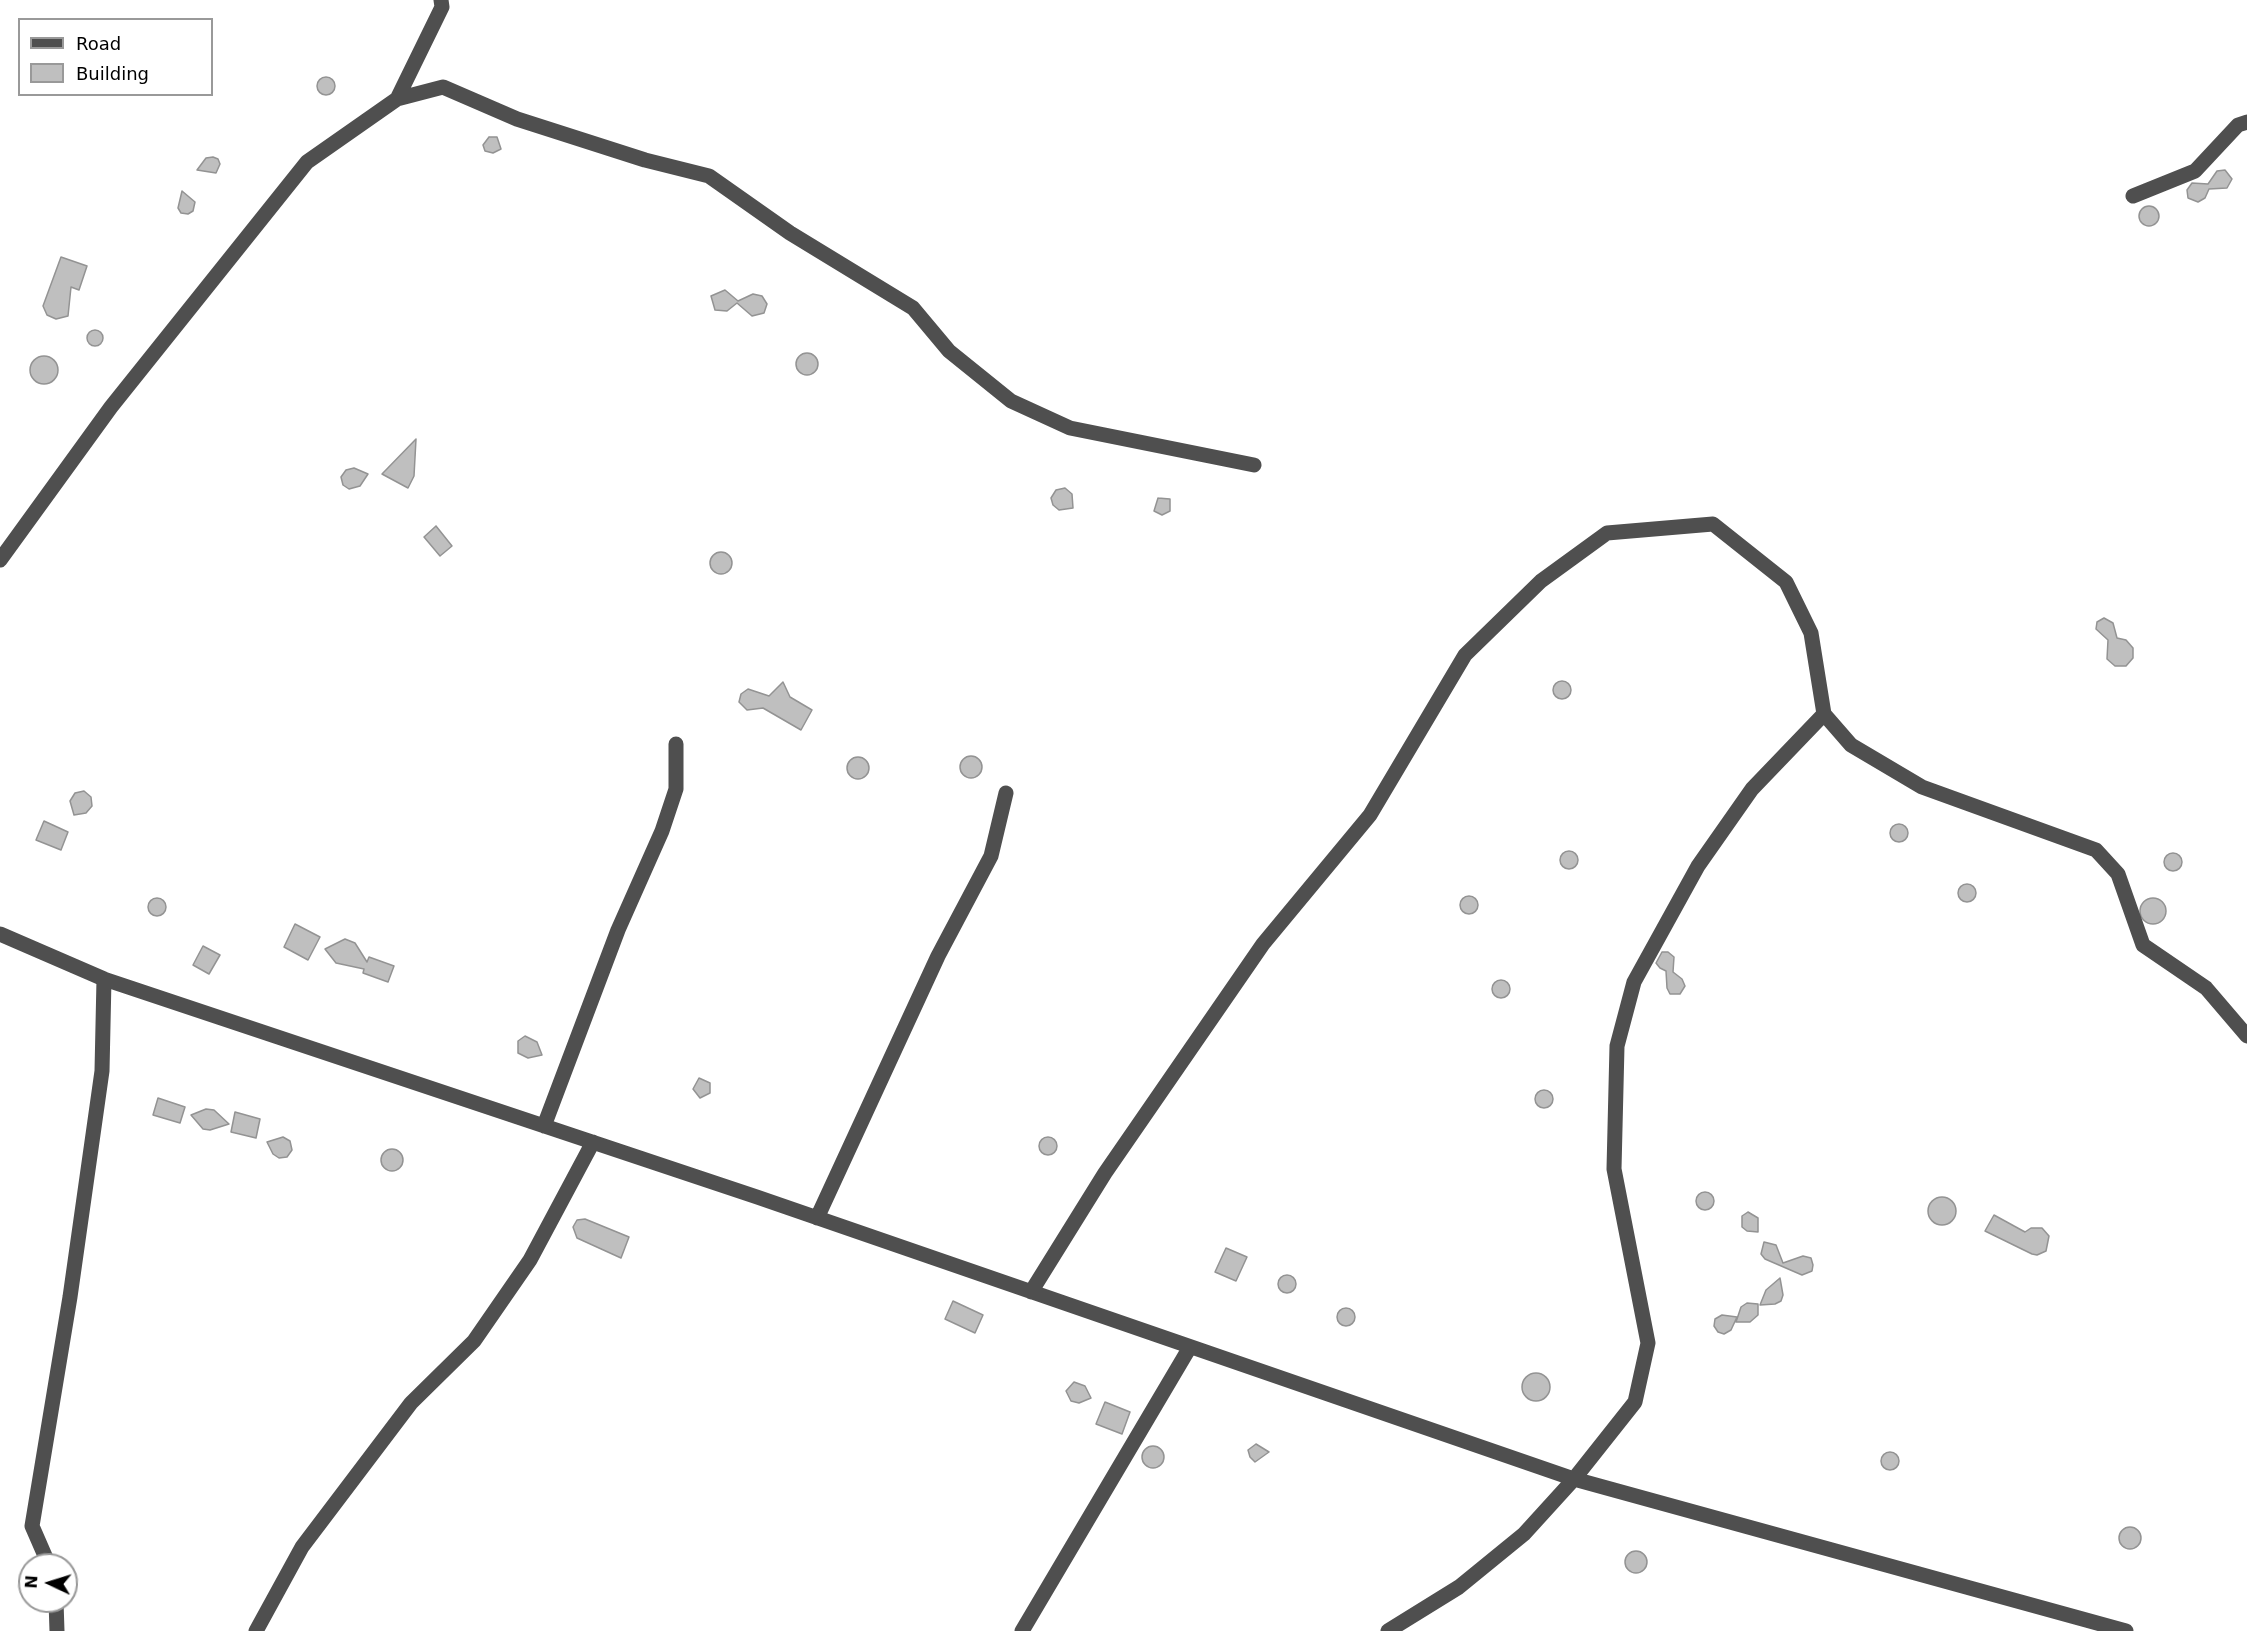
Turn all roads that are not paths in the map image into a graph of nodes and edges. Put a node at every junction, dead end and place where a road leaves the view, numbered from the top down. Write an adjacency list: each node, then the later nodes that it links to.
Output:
1 (441, 0): 2 (street)
2 (397, 99): 5 (street); 6 (street)
3 (2247, 122): 4 (street)
4 (2133, 196)
5 (1254, 465)
6 (0, 560)
7 (1824, 714): 12 (street); 16 (street); 18 (street)
8 (676, 744): 13 (street)
9 (1006, 793): 15 (street)
10 (0, 934): 11 (street)
11 (104, 979): 13 (street); 19 (street)
12 (2247, 1036)
13 (544, 1126): 14 (street)
14 (593, 1142): 15 (street); 22 (street)
15 (817, 1218): 16 (street)
16 (1031, 1292): 17 (street)
17 (1190, 1347): 18 (street); 23 (street)
18 (1574, 1479): 24 (street); 25 (street)
19 (44, 1553)
20 (56, 1613): 21 (street)
21 (57, 1631)
22 (256, 1631)
23 (1022, 1631)
24 (1388, 1631)
25 (2126, 1631)

